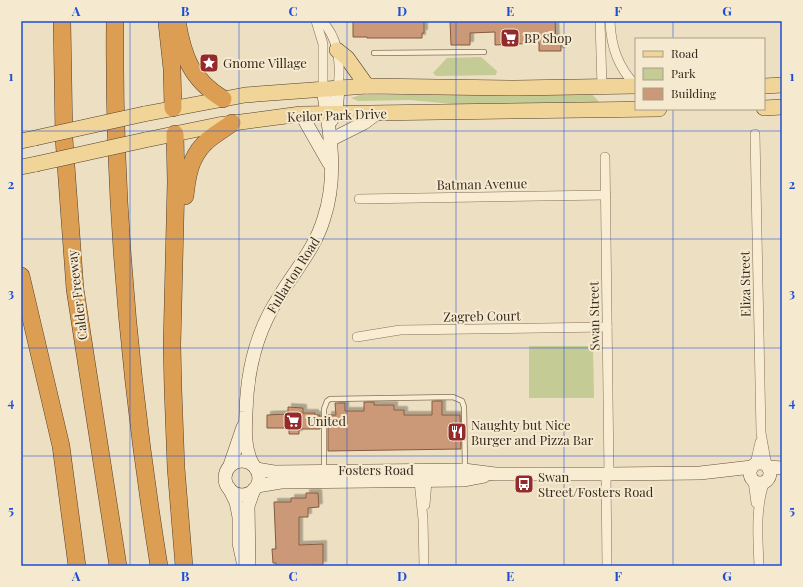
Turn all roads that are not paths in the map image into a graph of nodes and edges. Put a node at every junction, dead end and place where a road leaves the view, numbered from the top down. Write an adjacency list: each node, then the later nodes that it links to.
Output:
1 (62, 21): 41 (highway, Calder Freeway)
2 (115, 21): 60 (highway)
3 (167, 21): 22 (highway)
4 (177, 21): 20 (highway)
5 (316, 21): 19 (street)
6 (322, 21): 9 (street)
7 (600, 21): 15 (street)
8 (610, 21): 12 (street)
9 (337, 50): 14 (main road); 18 (street)
10 (484, 52): 11 (lane)
11 (374, 53)
12 (635, 85)
13 (782, 85): 17 (main road)
14 (367, 86): 15 (main road, Keilor Park Drive); 18 (main road, Keilor Park Drive)
15 (602, 86): 16 (main road, Keilor Park Drive); 25 (main road)
16 (635, 86)
17 (765, 86)
18 (338, 88): 19 (main road, Keilor Park Drive); 28 (main road, Fullarton Road)
19 (323, 89): 20 (main road, Keilor Park Drive); 28 (main road, Fullarton Road)
20 (223, 99): 22 (main road, Keilor Park Drive)
21 (782, 107): 23 (main road)
22 (173, 108): 30 (main road); 32 (main road, Keilor Park Drive, bridge)
23 (765, 108)
24 (635, 109): 25 (main road, Keilor Park Drive)
25 (602, 110): 27 (main road, Keilor Park Drive)
26 (301, 114): 28 (main road, Keilor Park Drive); 29 (main road, Keilor Park Drive); 35 (main road)
27 (376, 114): 28 (main road, Keilor Park Drive); 33 (main road)
28 (331, 117): 33 (main road, Fullarton Road)
29 (232, 123): 30 (main road, Keilor Park Drive); 40 (highway)
30 (175, 134): 36 (main road, Keilor Park Drive, bridge); 40 (highway)
31 (755, 134): 49 (street, Eliza Street)
32 (28, 139)
33 (330, 140): 35 (main road, Fullarton Road)
34 (605, 157): 37 (street, Swan Street)
35 (331, 166): 44 (main road, Fullarton Road)
36 (21, 167)
37 (606, 195): 38 (street, Batman Avenue); 42 (street, Swan Street)
38 (360, 199)
39 (21, 276): 57 (highway)
40 (173, 286): 61 (highway)
41 (75, 289): 58 (highway); 59 (highway, Calder Freeway)
42 (607, 327): 43 (street, Zagreb Court); 51 (street, Swan Street)
43 (357, 337)
44 (245, 423): 45 (main road, Fullarton Road); 46 (main road, Fullarton Road)
45 (230, 465): 46 (main road); 55 (main road)
46 (254, 467): 52 (main road, Fosters Road); 56 (main road)
47 (782, 468): 49 (main road, Fosters Road)
48 (465, 470): 50 (main road, Fosters Road); 52 (lane); 53 (main road, Fosters Road)
49 (760, 473): 51 (main road, Fosters Road); 54 (main road, Fosters Road); 66 (street, Eliza Street)
50 (495, 474): 51 (main road, Fosters Road); 53 (main road, Fosters Road)
51 (608, 474): 65 (street, Swan Street)
52 (324, 476): 53 (main road, Fosters Road); 56 (main road, Fosters Road)
53 (423, 477): 64 (street)
54 (782, 477)
55 (229, 488): 56 (main road); 62 (main road)
56 (255, 488): 63 (main road)
57 (77, 566)
58 (108, 566)
59 (118, 566)
60 (158, 566)
61 (184, 566)
62 (244, 566)
63 (250, 566)
64 (424, 566)
65 (607, 566)
66 (759, 566)

